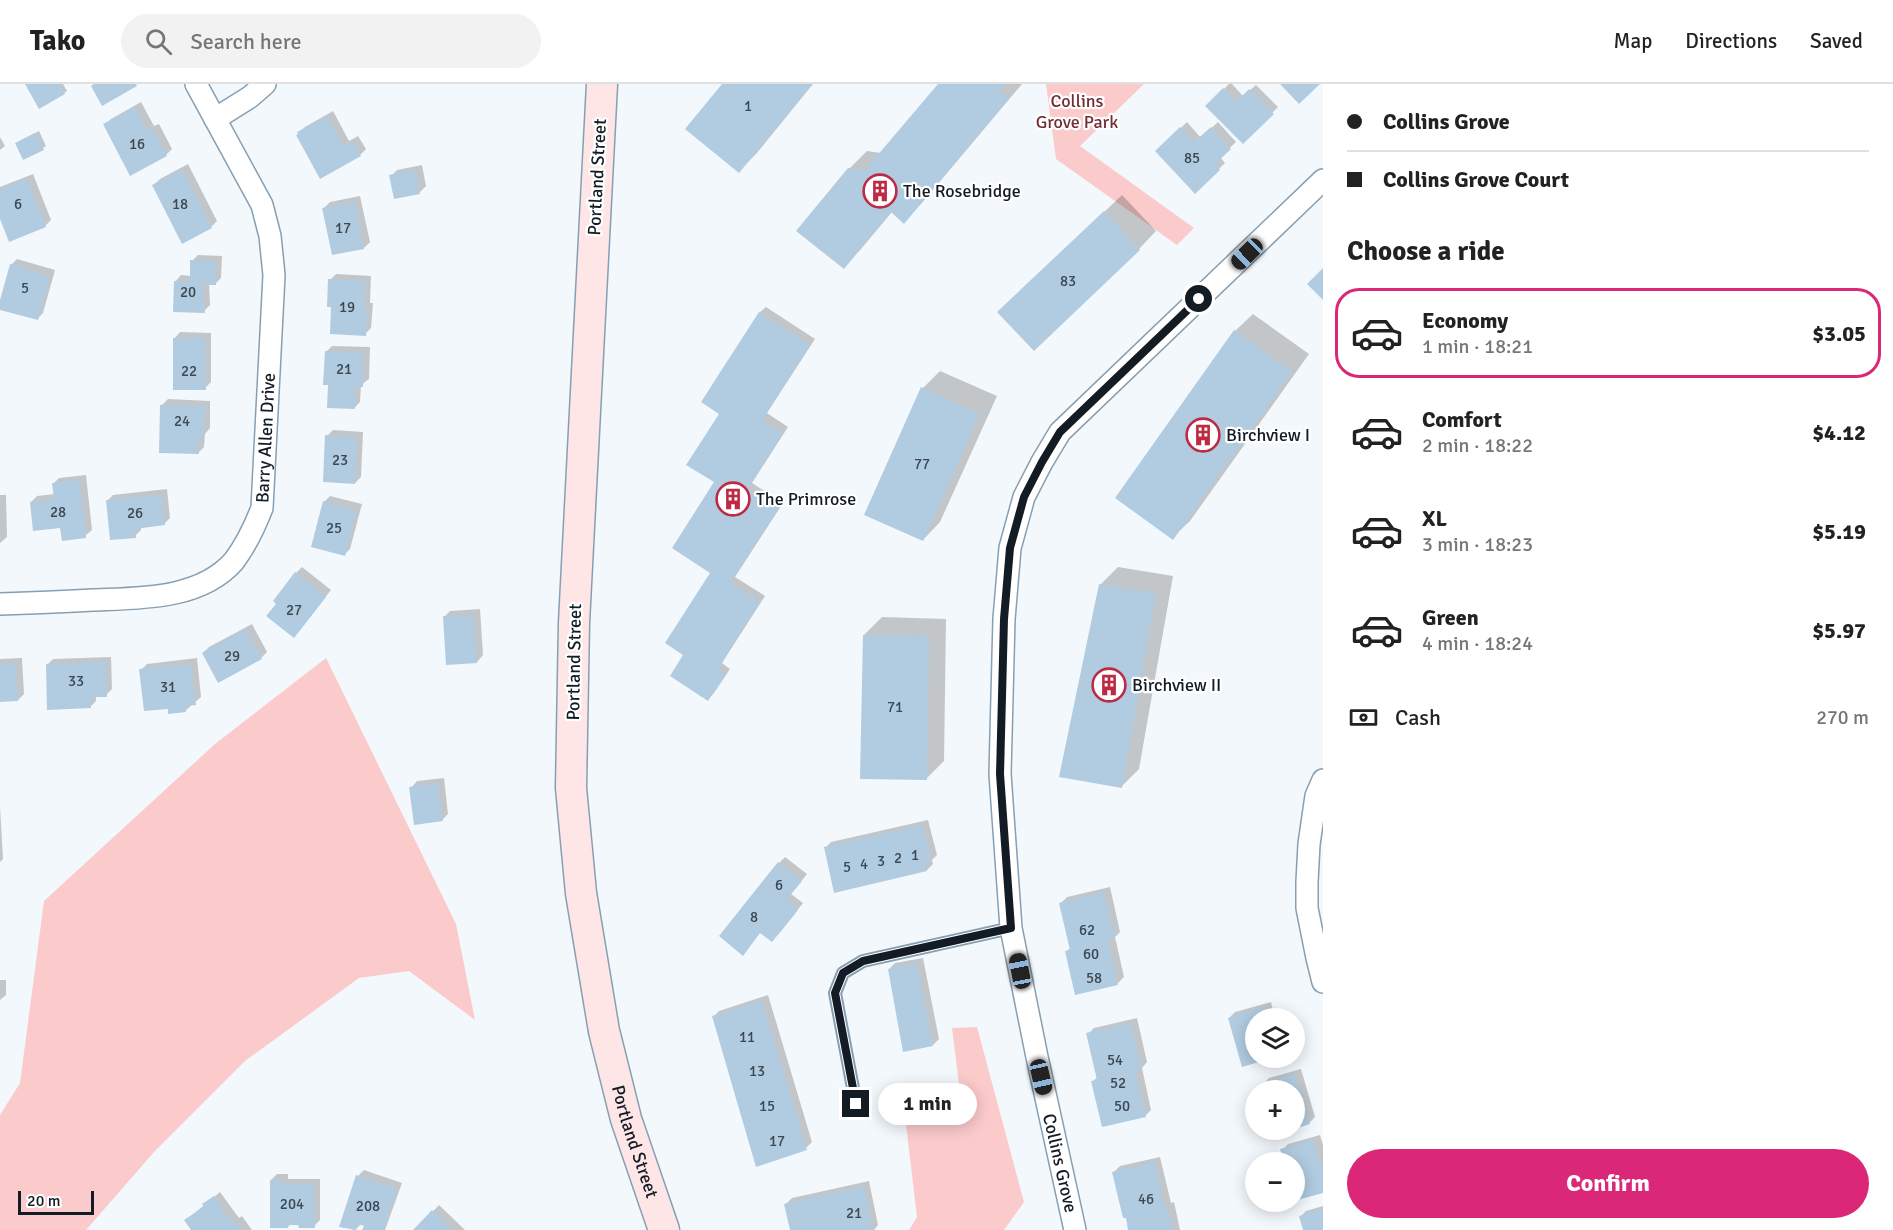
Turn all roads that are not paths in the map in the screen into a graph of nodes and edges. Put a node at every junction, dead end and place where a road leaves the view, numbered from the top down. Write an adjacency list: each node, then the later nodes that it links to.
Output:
1 (196, 84): 4 (street, Barry Allen Drive)
2 (265, 84): 4 (street)
3 (602, 84): 11 (main road, Portland Street)
4 (215, 119): 6 (street, Barry Allen Drive)
5 (1323, 180): 8 (street, Collins Grove)
6 (0, 604)
7 (1323, 780): 9 (street)
8 (1011, 928): 10 (lane); 12 (street, Collins Grove)
9 (1323, 982)
10 (856, 1104)
11 (664, 1230)
12 (1075, 1230)

